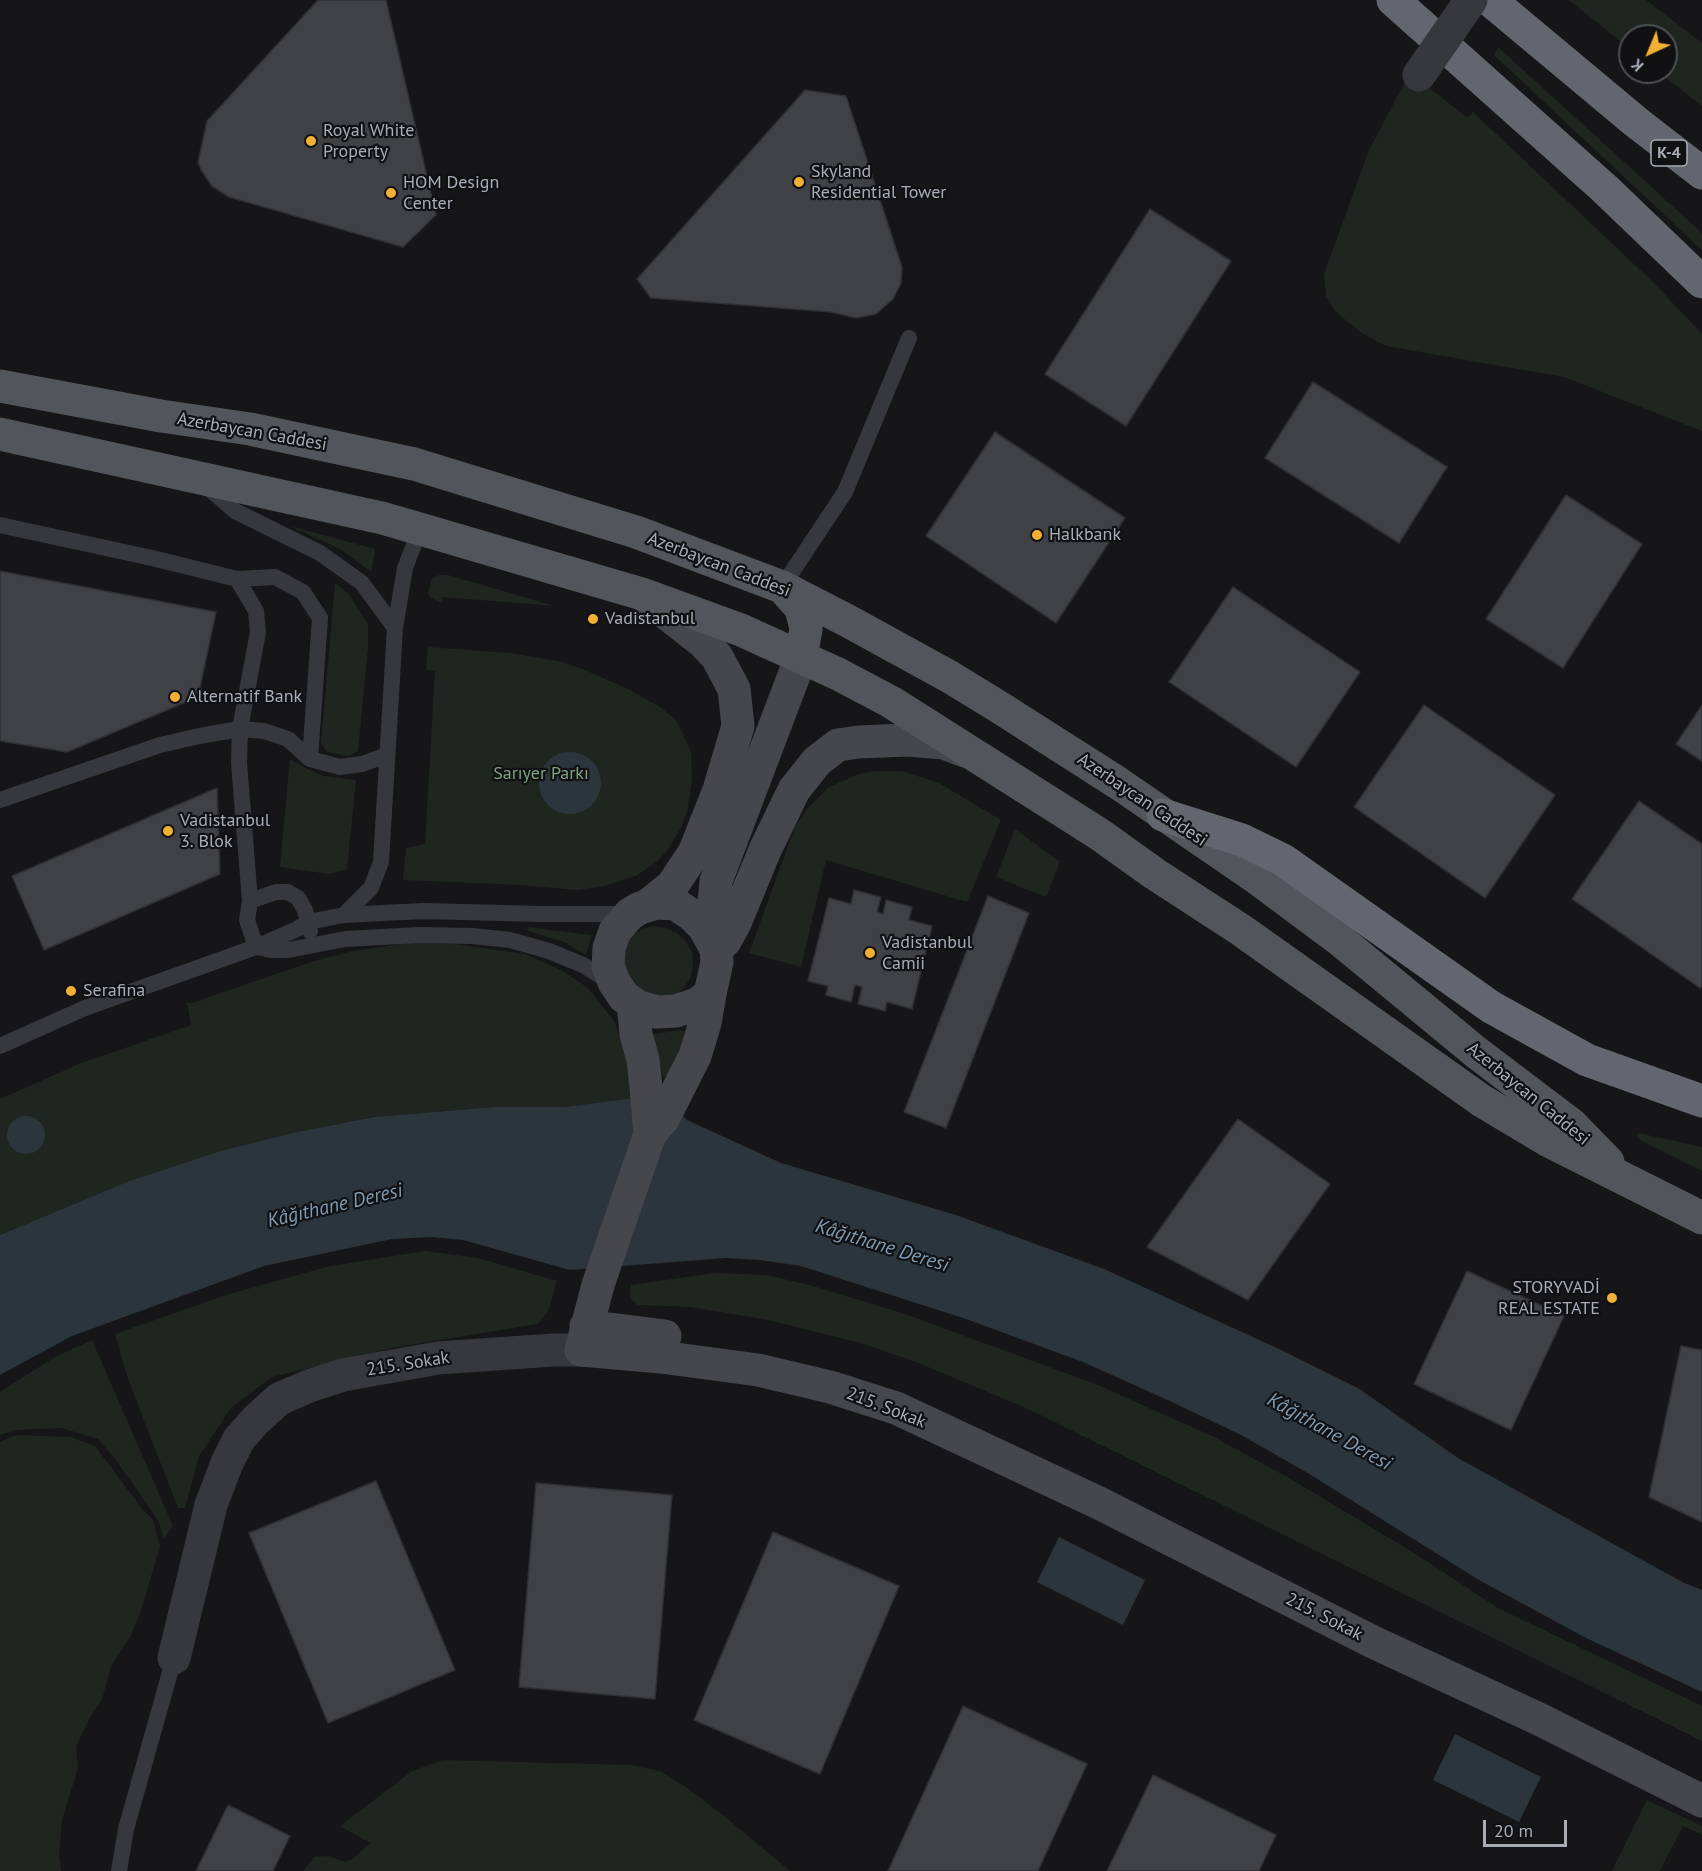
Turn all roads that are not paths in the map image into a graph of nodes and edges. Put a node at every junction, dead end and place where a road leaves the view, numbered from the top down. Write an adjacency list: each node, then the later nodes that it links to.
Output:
1 (1393, 0): 8 (highway)
2 (1471, 0): 4 (street, bridge)
3 (1490, 0): 5 (highway)
4 (1419, 75)
5 (1636, 122): 6 (highway); 7 (highway, K-4)
6 (1702, 173)
7 (1702, 185)
8 (1702, 282)
9 (909, 338): 16 (lane)
10 (0, 386): 16 (main road, Azerbaycan Caddesi)
11 (0, 435): 12 (main road, Azerbaycan Caddesi)
12 (195, 476): 14 (main road, Azerbaycan Caddesi); 18 (lane)
13 (0, 525): 15 (lane)
14 (420, 529): 17 (main road, Azerbaycan Caddesi); 18 (lane)
15 (237, 579): 20 (lane); 23 (lane)
16 (782, 587): 19 (main road); 25 (main road, Azerbaycan Caddesi)
17 (642, 594): 19 (main road, Azerbaycan Caddesi); 27 (street)
18 (395, 628): 22 (lane)
19 (801, 657): 21 (main road, Azerbaycan Caddesi); 32 (street)
20 (240, 729): 23 (lane); 24 (lane); 26 (lane)
21 (968, 752): 32 (street); 38 (main road, Azerbaycan Caddesi)
22 (387, 755): 23 (lane); 28 (lane)
23 (310, 759)
24 (0, 800)
25 (1163, 815): 36 (highway); 38 (main road, Azerbaycan Caddesi)
26 (250, 901): 29 (lane); 31 (lane)
27 (639, 910): 28 (lane); 32 (street); 34 (street)
28 (344, 915): 29 (lane)
29 (308, 922): 30 (lane); 31 (lane)
30 (314, 945): 31 (lane); 34 (lane)
31 (256, 947): 35 (lane)
32 (716, 949): 33 (street)
33 (710, 994): 34 (street); 37 (street)
34 (625, 995): 37 (street)
35 (0, 1046)
36 (1702, 1101)
37 (650, 1134): 40 (street)
38 (1622, 1176): 39 (main road)
39 (1702, 1218)
40 (584, 1338): 41 (street, 215. Sokak); 42 (street, 215. Sokak); 43 (street, 215. Sokak)
41 (174, 1658): 44 (lane)
42 (1702, 1777)
43 (1702, 1801)
44 (119, 1871)

